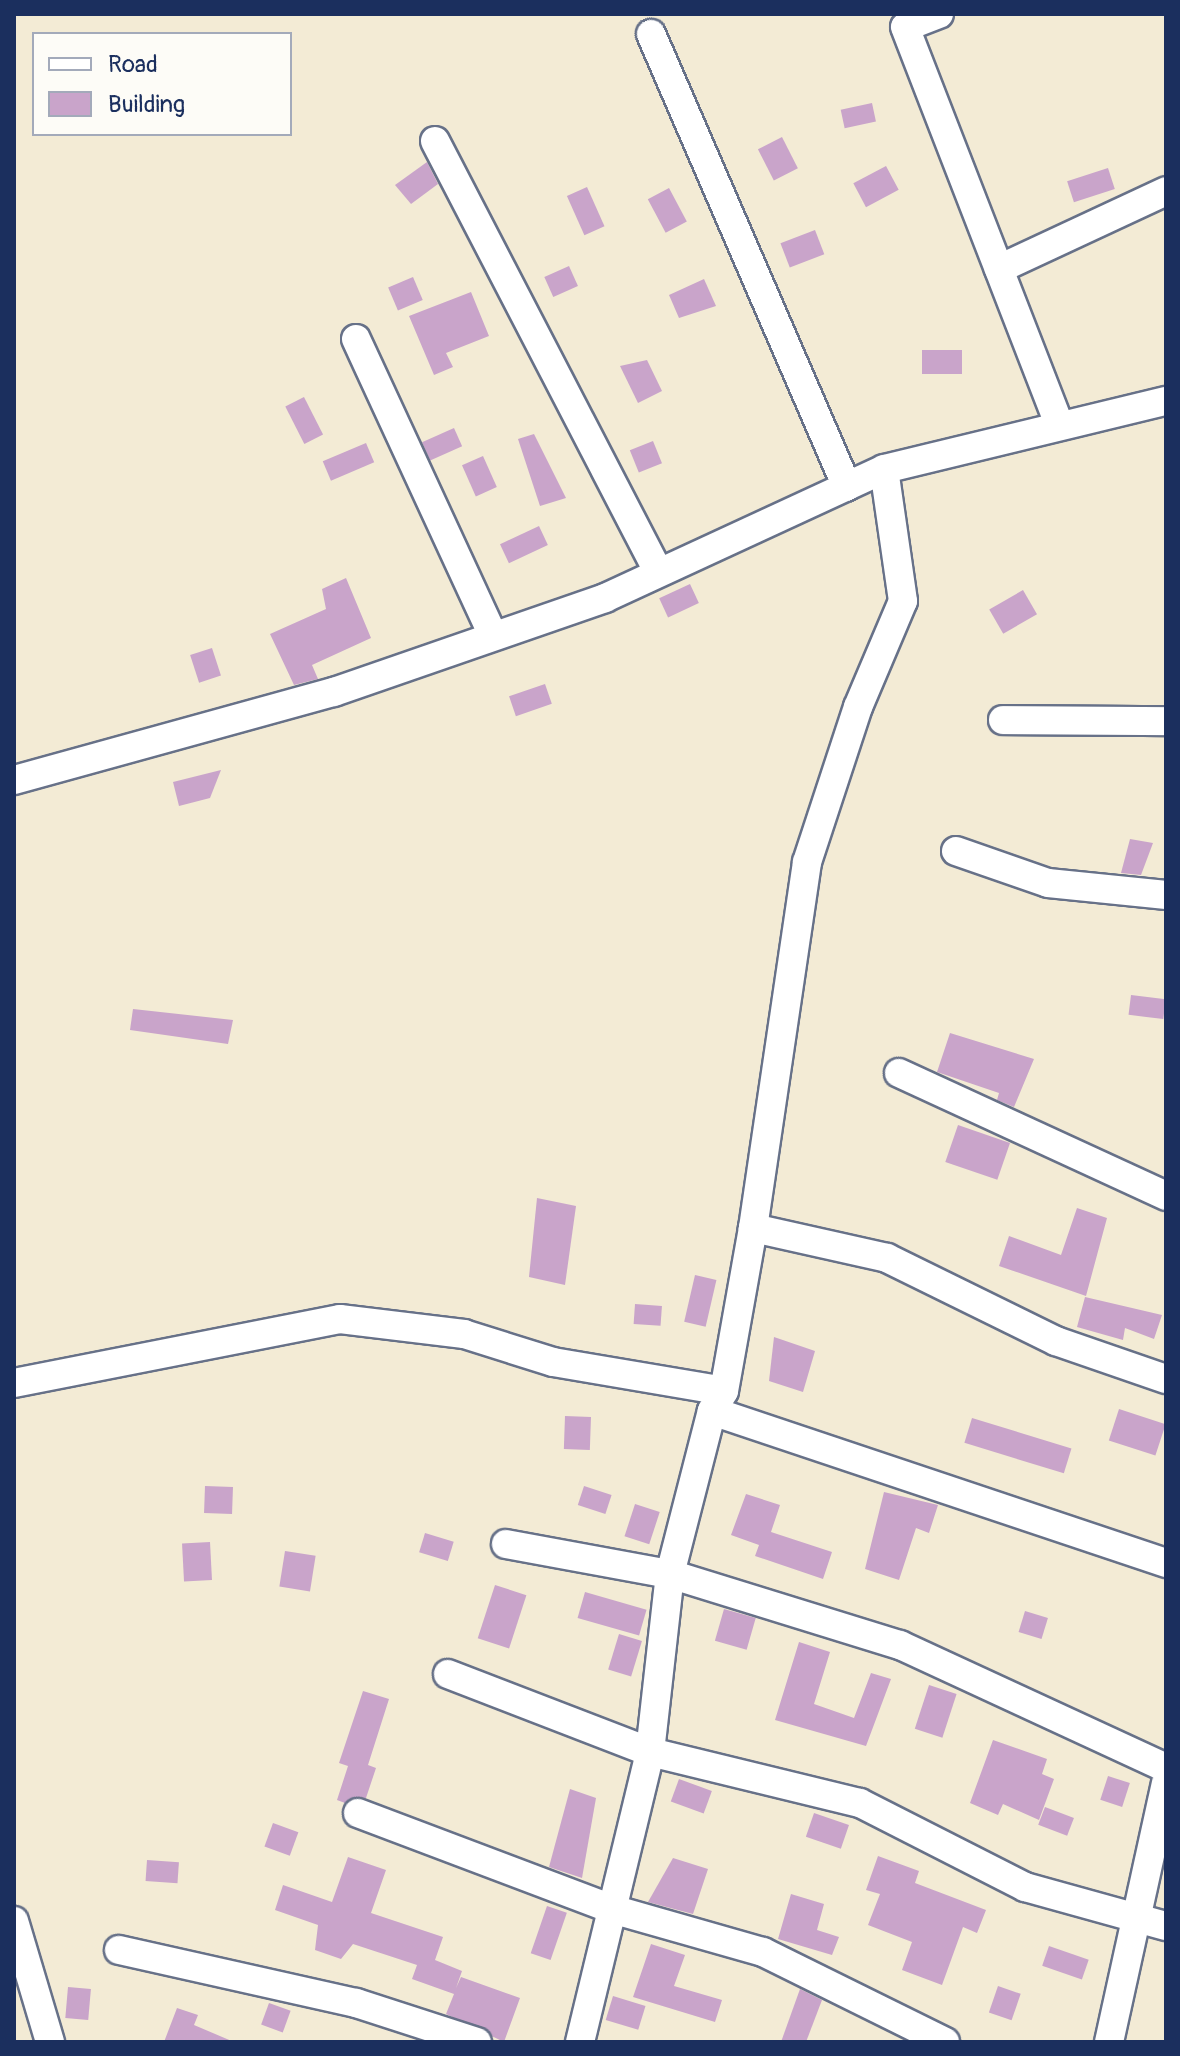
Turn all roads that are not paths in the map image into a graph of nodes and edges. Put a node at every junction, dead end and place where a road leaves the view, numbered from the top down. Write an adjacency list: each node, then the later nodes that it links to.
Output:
1 (939, 14): 5 (street)
2 (651, 34): 10 (street)
3 (435, 141): 11 (street)
4 (1166, 191): 5 (street)
5 (999, 269): 8 (street)
6 (356, 339): 12 (street)
7 (1166, 401): 8 (street)
8 (1059, 424): 9 (street)
9 (884, 469): 10 (street); 20 (street)
10 (847, 486): 11 (street)
11 (658, 571): 12 (street)
12 (492, 633): 15 (street)
13 (1003, 720): 14 (street)
14 (1166, 721)
15 (14, 780)
16 (956, 851): 17 (street)
17 (1166, 895)
18 (899, 1073): 19 (street)
19 (1166, 1196)
20 (753, 1228): 21 (street); 23 (street)
21 (1166, 1379)
22 (14, 1383): 23 (street)
23 (718, 1401): 25 (street); 26 (street)
24 (506, 1544): 26 (street)
25 (1166, 1563)
26 (670, 1574): 28 (street); 29 (street)
27 (448, 1674): 28 (street)
28 (650, 1752): 32 (street); 34 (street)
29 (1166, 1768)
30 (1166, 1783): 34 (street)
31 (358, 1813): 32 (street)
32 (612, 1909): 39 (street); 40 (street)
33 (14, 1921): 37 (street)
34 (1135, 1922): 35 (street); 41 (street)
35 (1166, 1926)
36 (119, 1950): 38 (street)
37 (50, 2042)
38 (477, 2042)
39 (580, 2042)
40 (945, 2042)
41 (1109, 2042)

